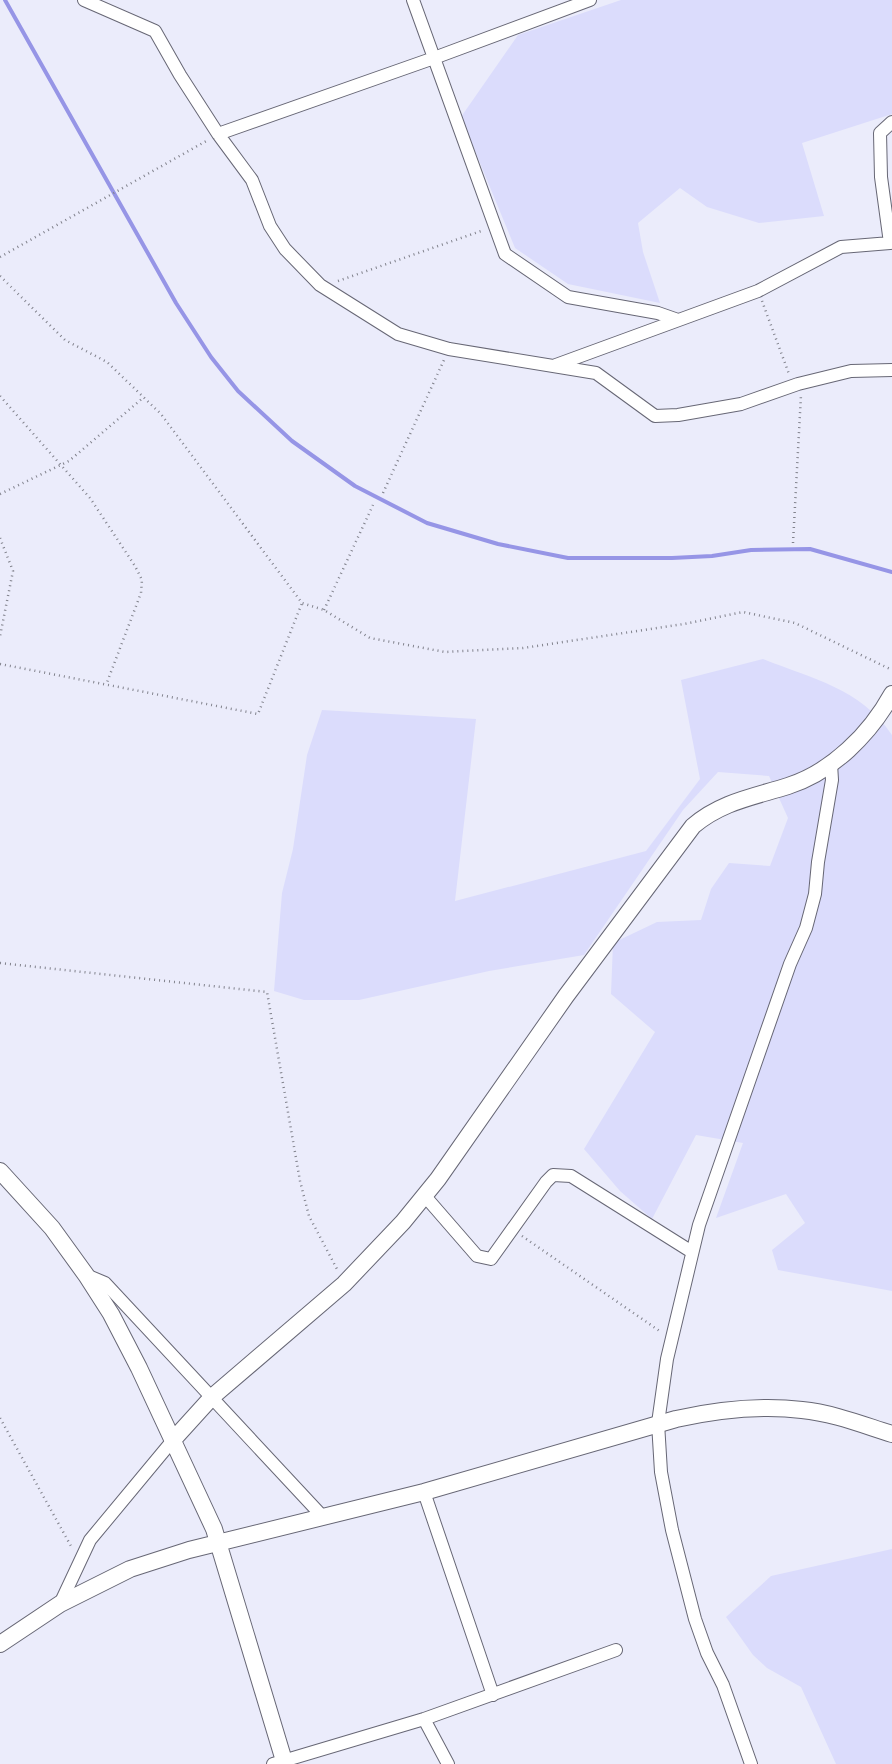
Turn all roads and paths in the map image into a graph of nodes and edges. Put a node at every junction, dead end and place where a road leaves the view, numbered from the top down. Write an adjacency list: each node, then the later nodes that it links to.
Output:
1 (84, 0): 6 (street)
2 (413, 0): 4 (street)
3 (590, 0): 4 (street)
4 (434, 58): 6 (street); 7 (street)
5 (892, 122): 11 (street)
6 (218, 134): 8 (path); 10 (street)
7 (493, 227): 10 (path); 12 (street)
8 (0, 257)
9 (0, 276): 18 (path)
10 (322, 287): 13 (street)
11 (758, 291): 12 (street); 16 (path)
12 (678, 320): 14 (street)
13 (449, 349): 14 (street); 20 (path)
14 (554, 366): 16 (street)
15 (892, 370): 16 (street)
16 (796, 385): 24 (path)
17 (0, 396): 19 (path)
18 (144, 397): 19 (path); 25 (path)
19 (62, 465): 21 (path); 30 (path)
20 (383, 493)
21 (0, 494)
22 (373, 505): 26 (path)
23 (0, 538): 27 (path)
24 (793, 543)
25 (302, 603): 26 (path); 30 (path)
26 (324, 610): 29 (path)
27 (0, 636)
28 (0, 664): 30 (path)
29 (892, 670)
30 (106, 685)
31 (892, 694): 32 (street)
32 (831, 764): 35 (street); 37 (street)
33 (0, 963): 39 (path)
34 (0, 1171): 38 (street)
35 (424, 1195): 36 (street); 39 (street)
36 (512, 1230): 37 (street); 40 (path)
37 (692, 1252): 40 (street)
38 (86, 1275): 41 (street); 45 (street)
39 (344, 1284): 41 (street)
40 (672, 1339): 43 (street)
41 (212, 1397): 45 (street); 47 (street)
42 (0, 1418): 49 (path)
43 (658, 1424): 44 (street); 46 (street); 57 (street)
44 (892, 1434)
45 (173, 1440): 48 (street); 49 (street)
46 (424, 1492): 47 (street); 53 (street)
47 (323, 1517): 48 (street)
48 (219, 1543): 50 (street); 55 (street)
49 (80, 1562): 50 (street)
50 (60, 1604): 51 (street)
51 (0, 1644)
52 (616, 1650): 53 (street)
53 (493, 1695): 54 (street)
54 (424, 1719): 55 (street); 56 (street)
55 (281, 1763)
56 (448, 1764)
57 (751, 1764)

